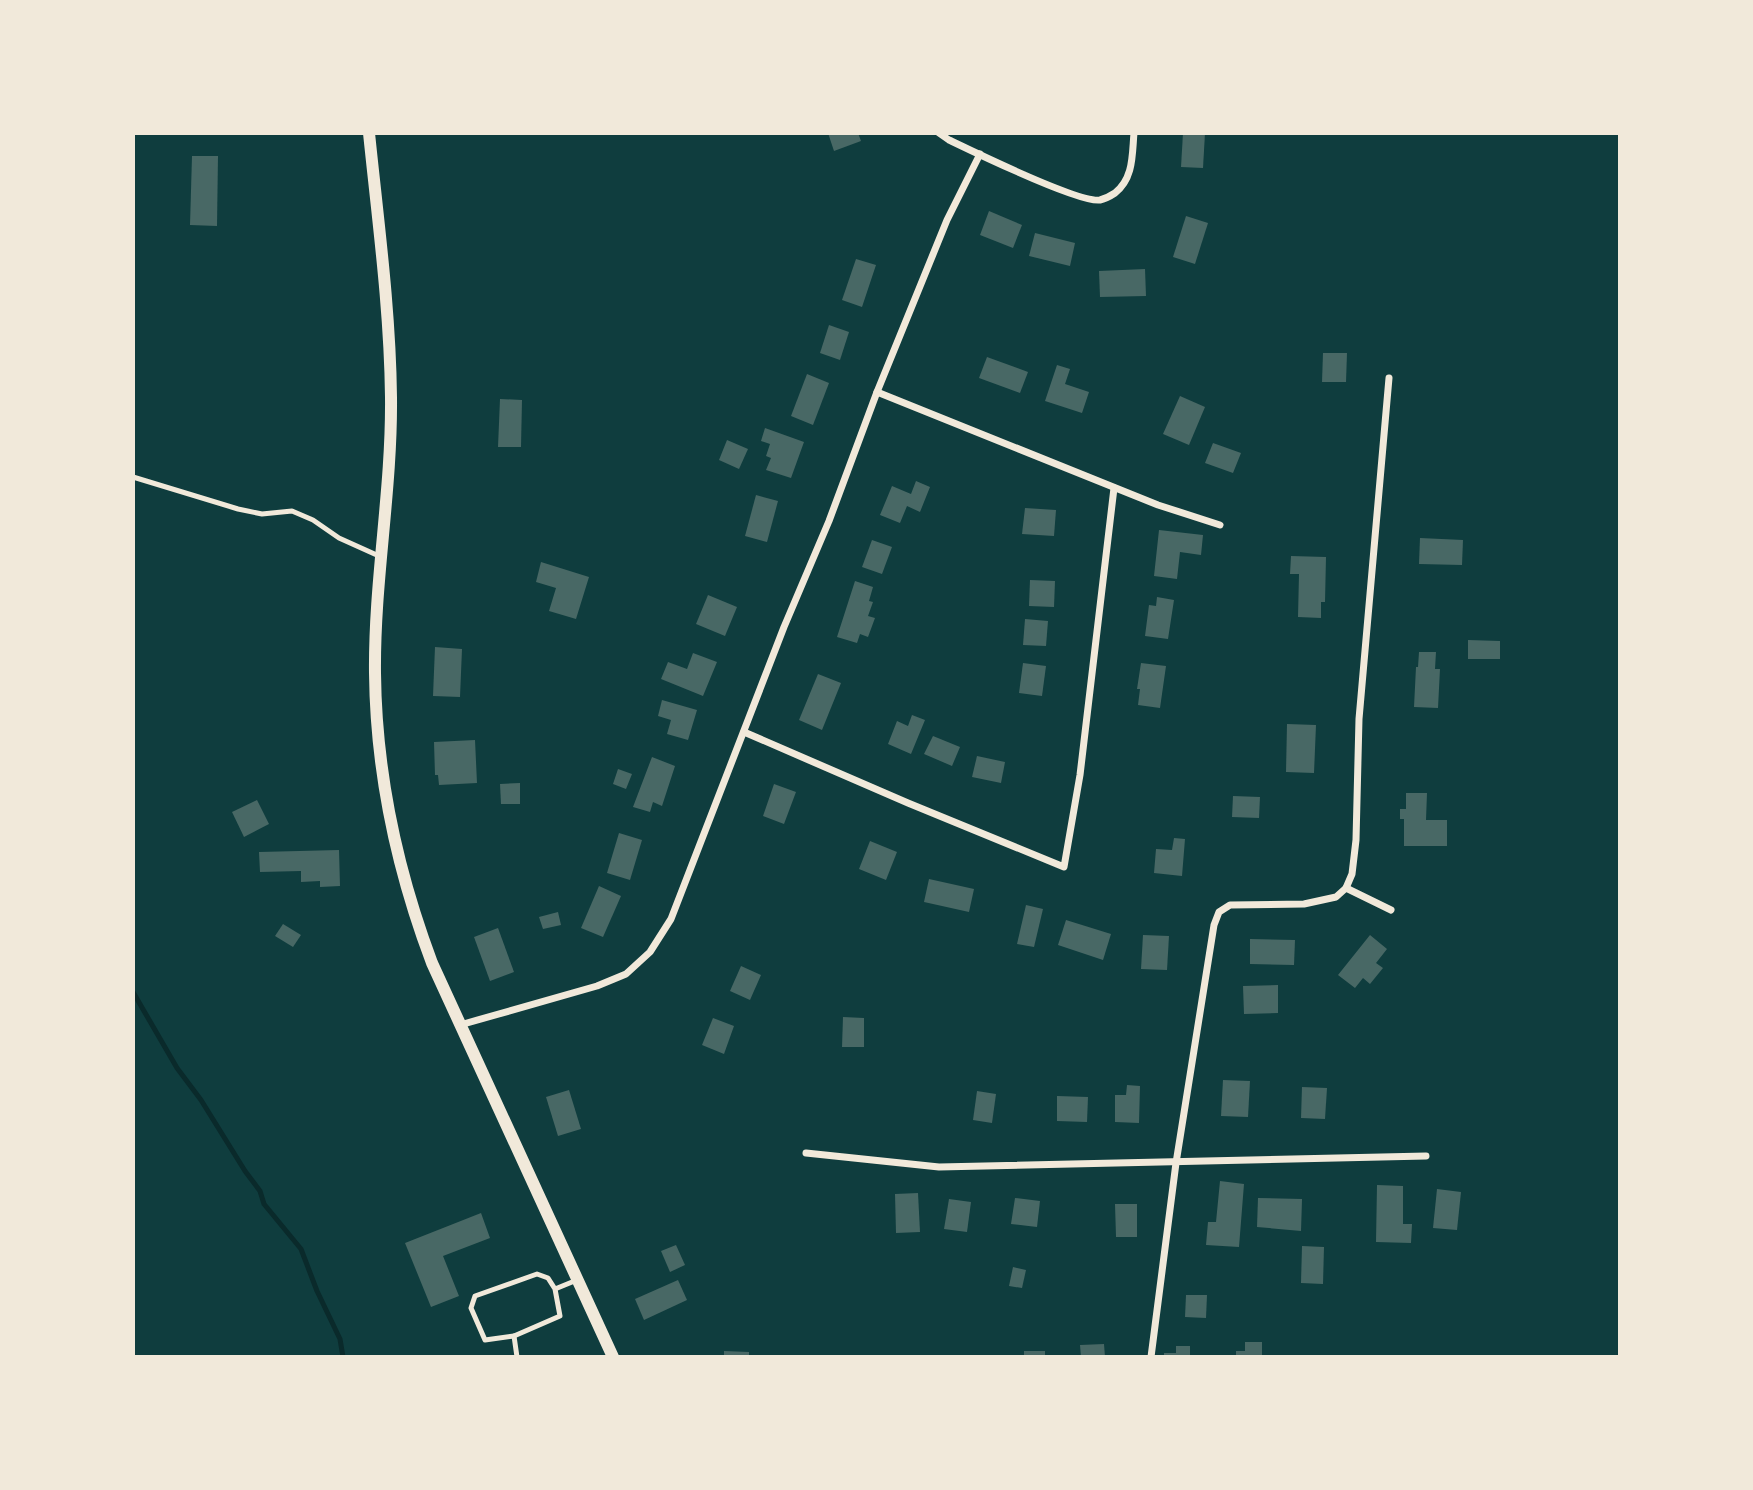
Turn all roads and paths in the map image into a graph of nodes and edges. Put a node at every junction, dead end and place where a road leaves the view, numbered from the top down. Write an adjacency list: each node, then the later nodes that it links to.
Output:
1 (369, 133): 10 (street)
2 (939, 133): 4 (street)
3 (1134, 133): 4 (street)
4 (980, 154): 6 (street)
5 (1389, 378): 12 (street)
6 (877, 392): 8 (street); 11 (street)
7 (133, 477): 10 (lane)
8 (1114, 488): 9 (street); 11 (street)
9 (1220, 526)
10 (382, 557): 14 (street)
11 (744, 732): 14 (street)
12 (1346, 888): 13 (street); 17 (street)
13 (1391, 910)
14 (460, 1026): 18 (street)
15 (806, 1153): 17 (street)
16 (1426, 1156): 17 (street)
17 (1176, 1163): 23 (street)
18 (578, 1280): 19 (lane); 22 (street)
19 (555, 1289): 20 (lane); 20 (lane)
20 (514, 1336): 21 (lane)
21 (517, 1357)
22 (613, 1357)
23 (1151, 1357)

